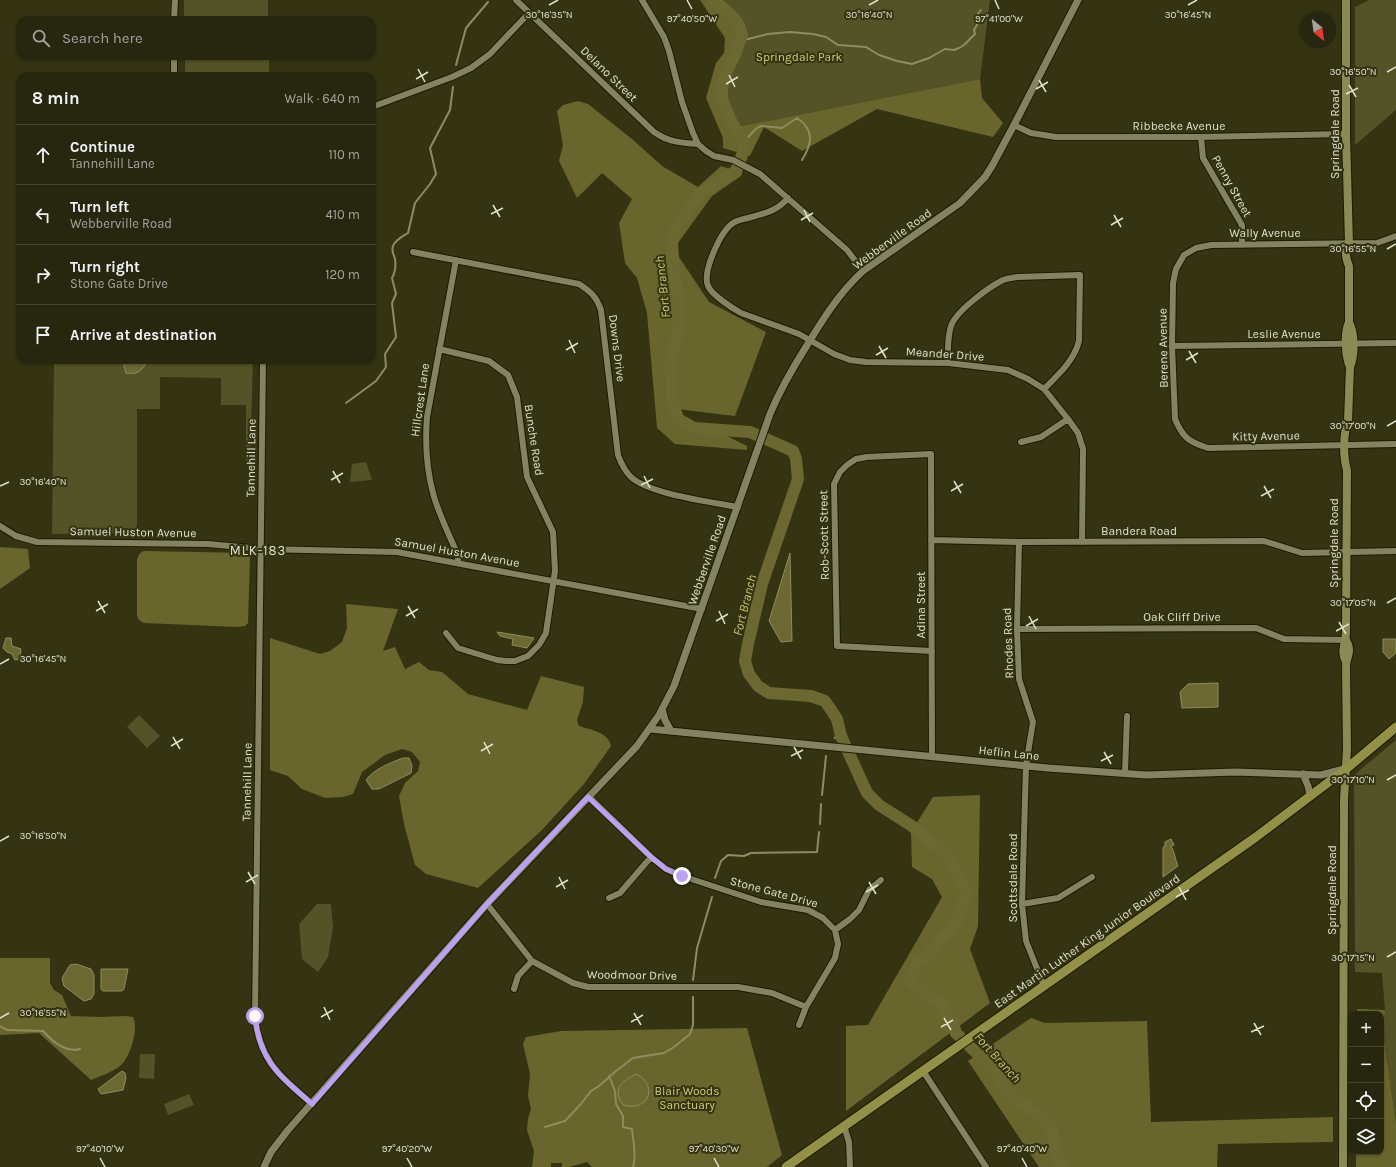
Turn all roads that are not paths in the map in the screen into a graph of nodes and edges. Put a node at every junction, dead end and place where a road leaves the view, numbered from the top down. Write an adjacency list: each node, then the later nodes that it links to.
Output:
1 (174, 0): 7 (street)
2 (516, 0): 6 (street, Delano Street)
3 (642, 0): 14 (street)
4 (1078, 0): 11 (street, Webberville Road)
5 (1346, 0): 12 (main road, Springdale Road)
6 (529, 13): 10 (street); 14 (street, Delano Street)
7 (174, 16)
8 (174, 60): 9 (street)
9 (174, 72)
10 (376, 106)
11 (1014, 125): 13 (street, Ribbecke Avenue); 22 (street, Webberville Road)
12 (1346, 134): 13 (street, Ribbecke Avenue); 18 (main road, Springdale Road)
13 (1201, 137): 17 (street, Penny Street)
14 (698, 144): 15 (street)
15 (788, 198): 22 (street); 23 (street, Meander Drive)
16 (1396, 236): 18 (street, Wally Avenue)
17 (1242, 244): 18 (street, Wally Avenue); 20 (street, Wally Avenue)
18 (1348, 244): 25 (main road, Springdale Road)
19 (413, 252): 21 (street, Downs Drive)
20 (1184, 255): 26 (street, Berene Avenue)
21 (456, 260): 27 (street, Hillcrest Lane); 37 (street, Downs Drive)
22 (863, 271): 23 (street, Webberville Road)
23 (810, 340): 28 (street, Meander Drive); 37 (street, Webberville Road)
24 (1396, 343): 25 (street, Leslie Avenue)
25 (1350, 345): 26 (street, Leslie Avenue); 35 (main road, Springdale Road)
26 (1172, 346): 32 (street, Berene Avenue)
27 (439, 349): 45 (street, Hillcrest Lane); 46 (street, Bunche Road)
28 (948, 363): 30 (street, Meander Drive); 30 (street)
29 (263, 364): 42 (street, Tannehill Lane)
30 (1044, 389): 31 (street, Meander Drive)
31 (1068, 419): 33 (street); 41 (street, Meander Drive)
32 (1187, 439): 35 (street, Kitty Avenue)
33 (1021, 442)
34 (1396, 444): 35 (street, Kitty Avenue)
35 (1348, 446): 44 (main road, Springdale Road)
36 (931, 454): 39 (street, Adina Street); 51 (street, Rob-Scott Street)
37 (738, 507): 47 (street, Webberville Road)
38 (0, 526): 42 (street, Samuel Huston Avenue)
39 (931, 540): 40 (street, Bandera Road); 51 (street, Adina Street)
40 (1020, 542): 41 (street, Bandera Road); 48 (street, Rhodes Road)
41 (1082, 542): 44 (street, Bandera Road)
42 (260, 549): 45 (street, Samuel Huston Avenue); 77 (street, Tannehill Lane)
43 (1396, 552): 44 (street, Bandera Road)
44 (1346, 553): 50 (main road, Springdale Road)
45 (458, 563): 46 (street, Samuel Huston Avenue)
46 (554, 580): 47 (street, Samuel Huston Avenue); 49 (street, Bunche Road)
47 (702, 609): 52 (street, Webberville Road)
48 (1017, 629): 50 (street, Oak Cliff Drive); 58 (street, Rhodes Road)
49 (446, 633)
50 (1346, 640): 59 (main road, Springdale Road)
51 (932, 651): 57 (street, Adina Street)
52 (662, 710): 55 (street, Webberville Road); 56 (street)
53 (1127, 716): 60 (street)
54 (1396, 727): 59 (main road, East Martin Luther King Junior Boulevard)
55 (650, 729): 56 (street, Heflin Lane); 63 (street, Webberville Road)
56 (671, 731): 57 (street, Heflin Lane)
57 (932, 756): 58 (street, Heflin Lane)
58 (1026, 765): 60 (street, Heflin Lane); 69 (street, Scottsdale Road)
59 (1346, 769): 61 (street, Heflin Lane); 62 (main road, East Martin Luther King Junior Boulevard); 83 (main road, Springdale Road)
60 (1125, 773): 61 (street, Heflin Lane)
61 (1303, 774): 62 (street)
62 (1310, 795): 72 (main road, East Martin Luther King Junior Boulevard)
63 (588, 797): 64 (street, Stone Gate Drive); 68 (street, Webberville Road)
64 (651, 857): 67 (street); 70 (street, Stone Gate Drive)
65 (1092, 877): 69 (street)
66 (881, 880): 70 (street)
67 (609, 898)
68 (487, 904): 71 (street, Woodmoor Drive); 77 (street, Webberville Road)
69 (1022, 904): 72 (street, Scottsdale Road)
70 (835, 930): 74 (street)
71 (532, 961): 73 (street); 74 (street, Woodmoor Drive)
72 (1044, 986): 76 (main road, East Martin Luther King Junior Boulevard)
73 (514, 988)
74 (806, 1007): 75 (street)
75 (799, 1025)
76 (923, 1071): 78 (main road, East Martin Luther King Junior Boulevard); 79 (street)
77 (312, 1104): 80 (street)
78 (844, 1126): 81 (main road, East Martin Luther King Junior Boulevard); 82 (street)
79 (982, 1166)
80 (264, 1167)
81 (786, 1167)
82 (850, 1167)
83 (1343, 1167)

